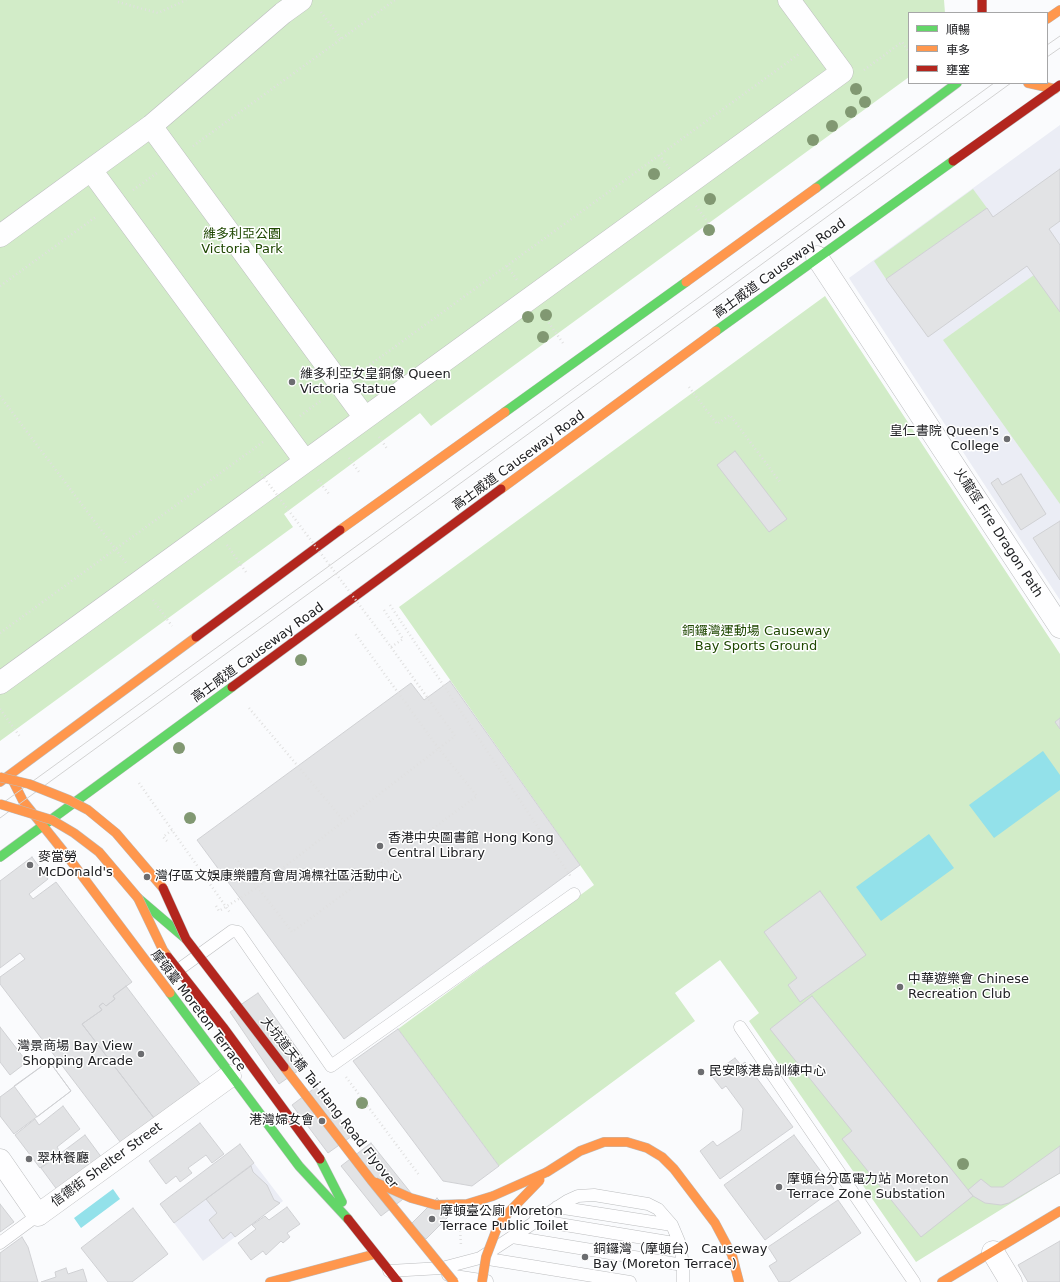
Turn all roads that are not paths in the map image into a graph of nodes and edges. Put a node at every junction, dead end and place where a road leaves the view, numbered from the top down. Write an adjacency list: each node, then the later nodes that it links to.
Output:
1 (789, 0): 14 (street)
2 (982, 0): 5 (main road)
3 (300, 1): 10 (street)
4 (1060, 10): 6 (main road)
5 (982, 12)
6 (1048, 18)
7 (956, 84): 18 (main road)
8 (1035, 84): 9 (main road)
9 (1057, 87): 13 (main road, 高士威道 Causeway Road)
10 (151, 126): 11 (street); 14 (street)
11 (91, 170): 12 (street); 15 (street)
12 (0, 236)
13 (817, 257): 16 (street, 火龍徑 Fire Dragon Path); 22 (main road, 高士威道 Causeway Road)
14 (365, 418): 15 (street)
15 (305, 461): 17 (street)
16 (1060, 628)
17 (0, 683)
18 (10, 775): 20 (main road); 22 (main road, 摩頓臺 Moreton Terrace)
19 (0, 777): 26 (main road, 大坑道天橋 Tai Hang Road Flyover, bridge)
20 (0, 782)
21 (0, 804): 25 (main road, 大坑道天橋 Tai Hang Road Flyover, bridge)
22 (42, 826): 23 (main road, 高士威道 Causeway Road); 27 (main road, 摩頓臺 Moreton Terrace)
23 (0, 857)
24 (574, 894): 27 (lane)
25 (138, 898): 26 (main road, 大坑道天橋 Tai Hang Road Flyover, bridge); 36 (main road, bridge)
26 (186, 939): 32 (main road, 大坑道天橋 Tai Hang Road Flyover, bridge)
27 (161, 983): 29 (main road, 摩頓臺 Moreton Terrace)
28 (740, 1026): 56 (lane)
29 (230, 1076): 35 (street, 信德街 Shelter Street); 36 (main road, 摩頓臺 Moreton Terrace)
30 (0, 1160): 35 (street, 信德街 Shelter Street)
31 (547, 1172): 32 (main road, bridge); 51 (main road, bridge); 55 (main road)
32 (372, 1180): 50 (main road, 大坑道天橋 Tai Hang Road Flyover, bridge)
33 (557, 1207): 37 (lane); 38 (lane); 38 (lane)
34 (1060, 1211): 42 (main road)
35 (38, 1215): 40 (lane)
36 (348, 1218): 43 (main road, 摩頓臺 Moreton Terrace)
37 (535, 1220): 39 (lane); 41 (lane)
38 (672, 1225): 41 (lane)
39 (512, 1237): 44 (lane); 45 (lane)
40 (0, 1243)
41 (680, 1244): 45 (lane)
42 (993, 1252): 57 (main road); 58 (street)
43 (375, 1254): 47 (main road, 摩頓臺 Moreton Terrace); 48 (main road)
44 (480, 1258): 46 (lane); 53 (lane)
45 (683, 1265): 54 (lane)
46 (413, 1269): 47 (lane); 52 (lane)
47 (389, 1271): 49 (main road, 摩頓臺 Moreton Terrace)
48 (270, 1282)
49 (398, 1282)
50 (454, 1282)
51 (482, 1282)
52 (492, 1282)
53 (630, 1282)
54 (683, 1282)
55 (739, 1282)
56 (914, 1282)
57 (942, 1282)
58 (1011, 1282)

